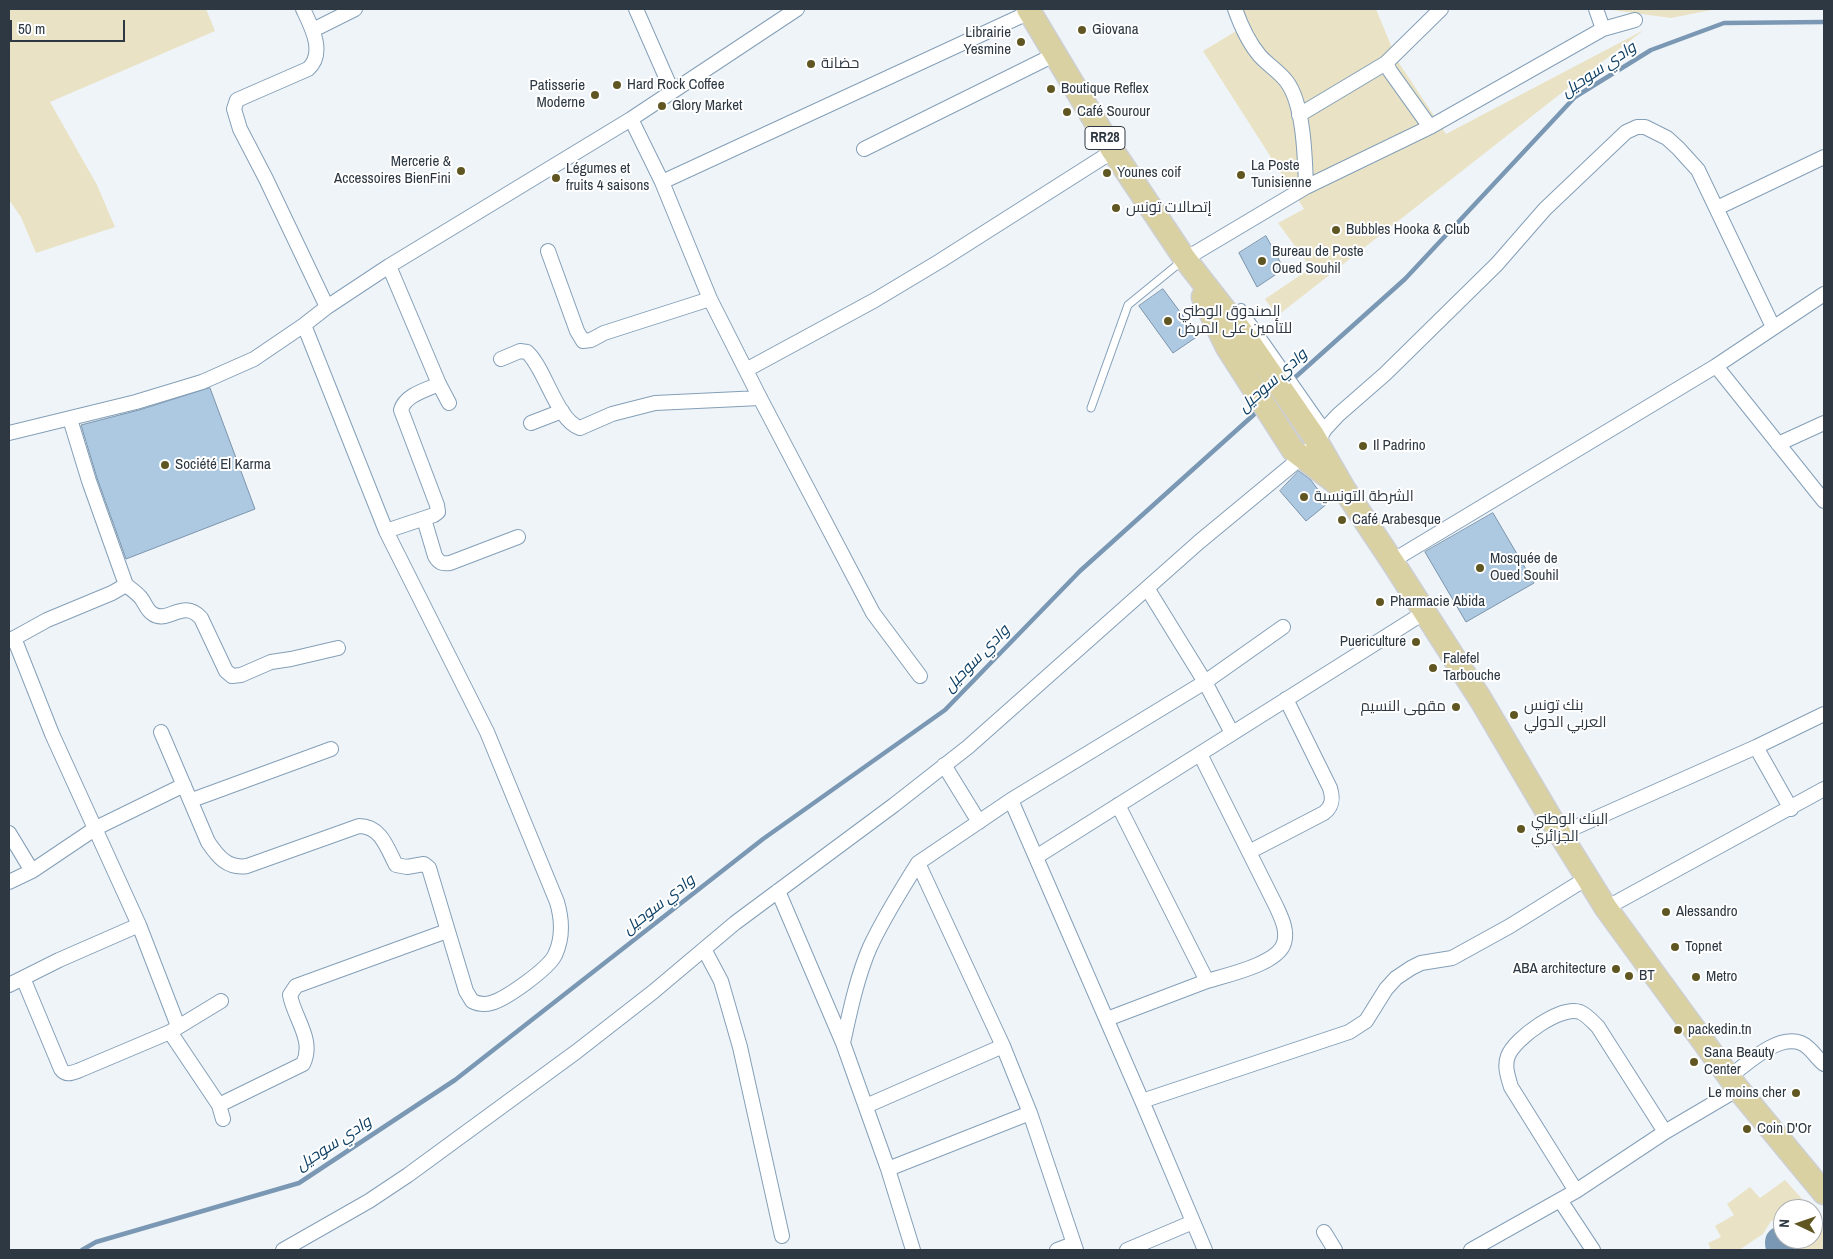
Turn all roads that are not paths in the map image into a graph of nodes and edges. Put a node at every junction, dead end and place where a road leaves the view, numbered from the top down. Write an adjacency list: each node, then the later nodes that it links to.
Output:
1 (303, 9): 11 (street)
2 (355, 9): 11 (street)
3 (636, 9): 14 (street)
4 (797, 9): 14 (street)
5 (1236, 9): 15 (street)
6 (1596, 9): 10 (street)
7 (1437, 10): 13 (street)
8 (1029, 11): 12 (main road, RR28); 21 (street)
9 (1635, 20): 10 (street)
10 (1603, 29): 17 (street)
11 (313, 30): 29 (street)
12 (1056, 54): 18 (street); 19 (main road, RR28)
13 (1386, 62): 15 (street); 17 (street)
14 (672, 91): 16 (street)
15 (1299, 116): 22 (street)
16 (632, 119): 21 (street); 26 (street)
17 (1430, 127): 22 (street)
18 (864, 149)
19 (1113, 150): 25 (main road, RR28); 35 (street)
20 (1824, 157): 23 (street)
21 (662, 182): 28 (street)
22 (1306, 187): 25 (street)
23 (1716, 208): 32 (street); 45 (street)
24 (548, 251): 28 (street)
25 (1186, 262): 39 (lane); 45 (main road, RR28)
26 (389, 266): 29 (street); 36 (street)
27 (1824, 294): 32 (street)
28 (710, 299): 35 (street)
29 (327, 307): 31 (street)
30 (1241, 309): 45 (street)
31 (304, 325): 41 (street); 49 (street)
32 (1773, 327): 34 (street)
33 (501, 359): 40 (street)
34 (1716, 366): 46 (street); 51 (street)
35 (746, 370): 37 (street)
36 (439, 384): 38 (street); 48 (street)
37 (760, 398): 40 (street); 58 (street)
38 (449, 403)
39 (1091, 408)
40 (562, 410): 42 (street)
41 (70, 419): 44 (street); 52 (street)
42 (531, 423)
43 (1824, 423): 46 (street)
44 (9, 433)
45 (1311, 439): 51 (main road, RR28); 53 (street)
46 (1778, 444): 47 (street)
47 (1824, 501)
48 (424, 519): 49 (street); 50 (street)
49 (386, 531): 87 (street)
50 (518, 537)
51 (1392, 561): 54 (main road, RR28)
52 (126, 585): 56 (street); 57 (street)
53 (1147, 588): 59 (street); 67 (street)
54 (1425, 612): 60 (street); 77 (main road, RR28)
55 (1284, 628): 59 (street)
56 (11, 640): 75 (street)
57 (338, 648)
58 (920, 676)
59 (1205, 682): 63 (street); 71 (street)
60 (1286, 699): 63 (street); 78 (street)
61 (1824, 714): 64 (street)
62 (161, 732): 68 (street)
63 (1232, 733): 66 (street)
64 (1756, 747): 73 (street); 77 (street)
65 (331, 749): 70 (street)
66 (1200, 754): 72 (street); 78 (street)
67 (944, 765): 74 (street); 84 (street)
68 (184, 785): 70 (street); 75 (street)
69 (1824, 789): 73 (street)
70 (192, 800): 87 (street)
71 (1011, 800): 74 (street); 79 (street)
72 (1118, 806): 79 (street); 90 (street)
73 (1791, 809): 85 (street)
74 (980, 822): 80 (street)
75 (96, 828): 81 (street); 86 (street)
76 (9, 833): 81 (street)
77 (1560, 834): 82 (main road, RR28)
78 (1249, 852): 90 (street)
79 (1036, 857): 93 (street)
80 (918, 862): 95 (street); 96 (street)
81 (32, 871): 83 (street)
82 (1587, 878): 85 (main road, RR28); 99 (street)
83 (9, 882)
84 (778, 891): 88 (street); 95 (street)
85 (1606, 908): 98 (main road, RR28)
86 (139, 925): 89 (street); 94 (street)
87 (447, 931): 100 (street)
88 (704, 950): 111 (street); 113 (street)
89 (23, 978): 91 (street); 94 (street)
90 (1207, 981): 93 (street)
91 (9, 985)
92 (221, 1000): 94 (street)
93 (1107, 1019): 99 (street)
94 (174, 1029): 100 (street)
95 (843, 1044): 101 (street)
96 (1003, 1046): 101 (street); 102 (street)
97 (1824, 1064): 98 (street)
98 (1733, 1083): 104 (street); 107 (main road, RR28)
99 (1142, 1101): 109 (street)
100 (219, 1105): 103 (street)
101 (866, 1106): 105 (street)
102 (1030, 1113): 105 (street); 112 (street)
103 (223, 1118)
104 (1665, 1132): 106 (street); 106 (street)
105 (888, 1169): 114 (street)
106 (1576, 1191): 108 (street)
107 (1824, 1193)
108 (1560, 1200): 119 (street); 120 (street)
109 (1193, 1222): 116 (street); 117 (street)
110 (1324, 1232): 118 (street)
111 (782, 1236)
112 (1075, 1247): 115 (street)
113 (283, 1250)
114 (912, 1250)
115 (1057, 1250)
116 (1127, 1250)
117 (1205, 1250)
118 (1335, 1250)
119 (1471, 1250)
120 (1593, 1250)

